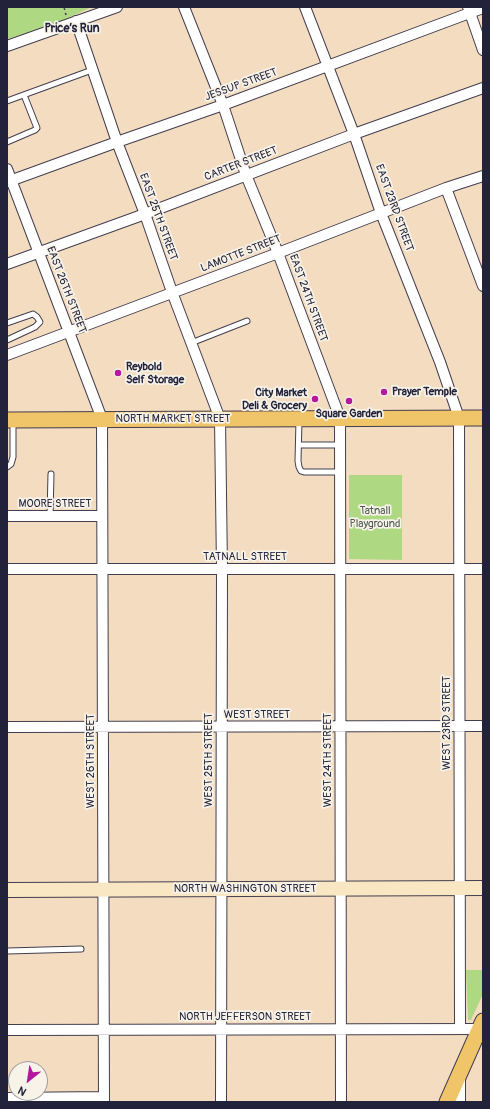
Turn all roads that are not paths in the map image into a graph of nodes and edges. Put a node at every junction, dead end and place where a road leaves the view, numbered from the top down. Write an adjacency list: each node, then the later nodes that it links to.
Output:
1 (117, 7): 6 (street)
2 (184, 7): 14 (street, EAST 24TH STREET)
3 (305, 7): 9 (street, EAST 23RD STREET)
4 (483, 8): 5 (street, JESSUP STREET)
5 (469, 10): 8 (street); 9 (street, JESSUP STREET)
6 (76, 21): 7 (street); 10 (street, EAST 25TH STREET)
7 (7, 46)
8 (483, 50)
9 (327, 66): 14 (street, JESSUP STREET); 15 (street, EAST 23RD STREET)
10 (92, 70): 12 (lane); 17 (street, EAST 25TH STREET)
11 (483, 88): 15 (street, CARTER STREET)
12 (24, 95): 13 (lane); 16 (lane)
13 (7, 101)
14 (223, 105): 17 (street, JESSUP STREET); 19 (street, EAST 24TH STREET)
15 (354, 134): 19 (street, CARTER STREET); 23 (street, EAST 23RD STREET)
16 (7, 142)
17 (117, 142): 21 (street, JESSUP STREET); 24 (street, EAST 25TH STREET)
18 (7, 170): 21 (street, EAST 26TH STREET)
19 (246, 175): 24 (street, CARTER STREET); 26 (street, EAST 24TH STREET)
20 (483, 176): 22 (street, LAMOTTE STREET)
21 (9, 181): 25 (street, EAST 26TH STREET)
22 (446, 188): 23 (street, LAMOTTE STREET); 28 (street)
23 (381, 213): 26 (street, LAMOTTE STREET); 38 (street, EAST 23RD STREET)
24 (145, 214): 25 (street, CARTER STREET); 29 (street, EAST 25TH STREET)
25 (39, 252): 27 (street, CARTER STREET); 32 (street, EAST 26TH STREET)
26 (278, 253): 29 (street, LAMOTTE STREET); 37 (street, EAST 24TH STREET)
27 (7, 264)
28 (483, 286)
29 (172, 292): 32 (street, LAMOTTE STREET); 34 (street, EAST 25TH STREET)
30 (247, 321): 34 (lane)
31 (7, 323): 33 (lane)
32 (69, 332): 35 (street, LAMOTTE STREET); 40 (street, EAST 26TH STREET)
33 (7, 340)
34 (191, 343): 41 (street, EAST 25TH STREET)
35 (7, 355)
36 (299, 418): 37 (main road, NORTH MARKET STREET); 41 (main road, NORTH MARKET STREET); 43 (lane)
37 (340, 418): 38 (main road, NORTH MARKET STREET); 44 (street, WEST 24TH STREET)
38 (459, 418): 39 (main road, NORTH MARKET STREET); 55 (street, WEST 23RD STREET)
39 (483, 418)
40 (102, 419): 41 (main road, NORTH MARKET STREET); 42 (main road, NORTH MARKET STREET); 50 (street, WEST 26TH STREET)
41 (220, 419): 53 (street, WEST 25TH STREET)
42 (10, 420): 45 (lane)
43 (299, 445): 44 (lane); 46 (lane)
44 (340, 445): 46 (street, WEST 24TH STREET)
45 (7, 467)
46 (340, 472): 54 (street, WEST 24TH STREET)
47 (51, 474): 49 (lane)
48 (7, 516): 49 (street, MOORE STREET)
49 (50, 516): 50 (street, MOORE STREET)
50 (102, 516): 52 (street, WEST 26TH STREET)
51 (7, 569): 52 (street, TATNALL STREET)
52 (103, 569): 53 (street, TATNALL STREET); 61 (street, WEST 26TH STREET)
53 (222, 569): 54 (street, TATNALL STREET); 62 (street, WEST 25TH STREET)
54 (340, 569): 55 (street, TATNALL STREET); 57 (street, WEST 24TH STREET)
55 (459, 569): 56 (street, TATNALL STREET); 58 (street, WEST 23RD STREET)
56 (483, 569)
57 (340, 726): 58 (street, WEST STREET); 62 (street, WEST STREET); 65 (street, WEST 24TH STREET)
58 (459, 726): 59 (street, WEST STREET); 66 (street, WEST 23RD STREET)
59 (483, 726)
60 (7, 727): 61 (street, WEST STREET)
61 (103, 727): 62 (street, WEST STREET); 68 (street, WEST 26TH STREET)
62 (222, 727): 64 (street, WEST 25TH STREET)
63 (483, 888): 66 (main road, NORTH WASHINGTON STREET)
64 (221, 889): 65 (main road, NORTH WASHINGTON STREET); 68 (main road, NORTH WASHINGTON STREET); 76 (street, WEST 25TH STREET)
65 (340, 889): 66 (main road, NORTH WASHINGTON STREET); 72 (street, WEST 24TH STREET)
66 (459, 889): 73 (street, WEST 23RD STREET)
67 (7, 890): 68 (main road, NORTH WASHINGTON STREET)
68 (104, 890): 75 (street, WEST 26TH STREET)
69 (81, 950): 70 (lane)
70 (7, 951)
71 (482, 1026): 73 (street, NORTH JEFFERSON STREET); 77 (main road)
72 (341, 1029): 73 (street, NORTH JEFFERSON STREET); 76 (street, NORTH JEFFERSON STREET); 81 (street, WEST 24TH STREET)
73 (460, 1029)
74 (7, 1030): 75 (street, NORTH JEFFERSON STREET)
75 (104, 1030): 76 (street, NORTH JEFFERSON STREET); 79 (street, WEST 26TH STREET)
76 (221, 1030): 80 (street, WEST 25TH STREET)
77 (460, 1071): 82 (main road); 83 (street)
78 (7, 1098): 79 (street)
79 (104, 1100)
80 (221, 1102)
81 (341, 1102)
82 (447, 1102)
83 (460, 1102)

